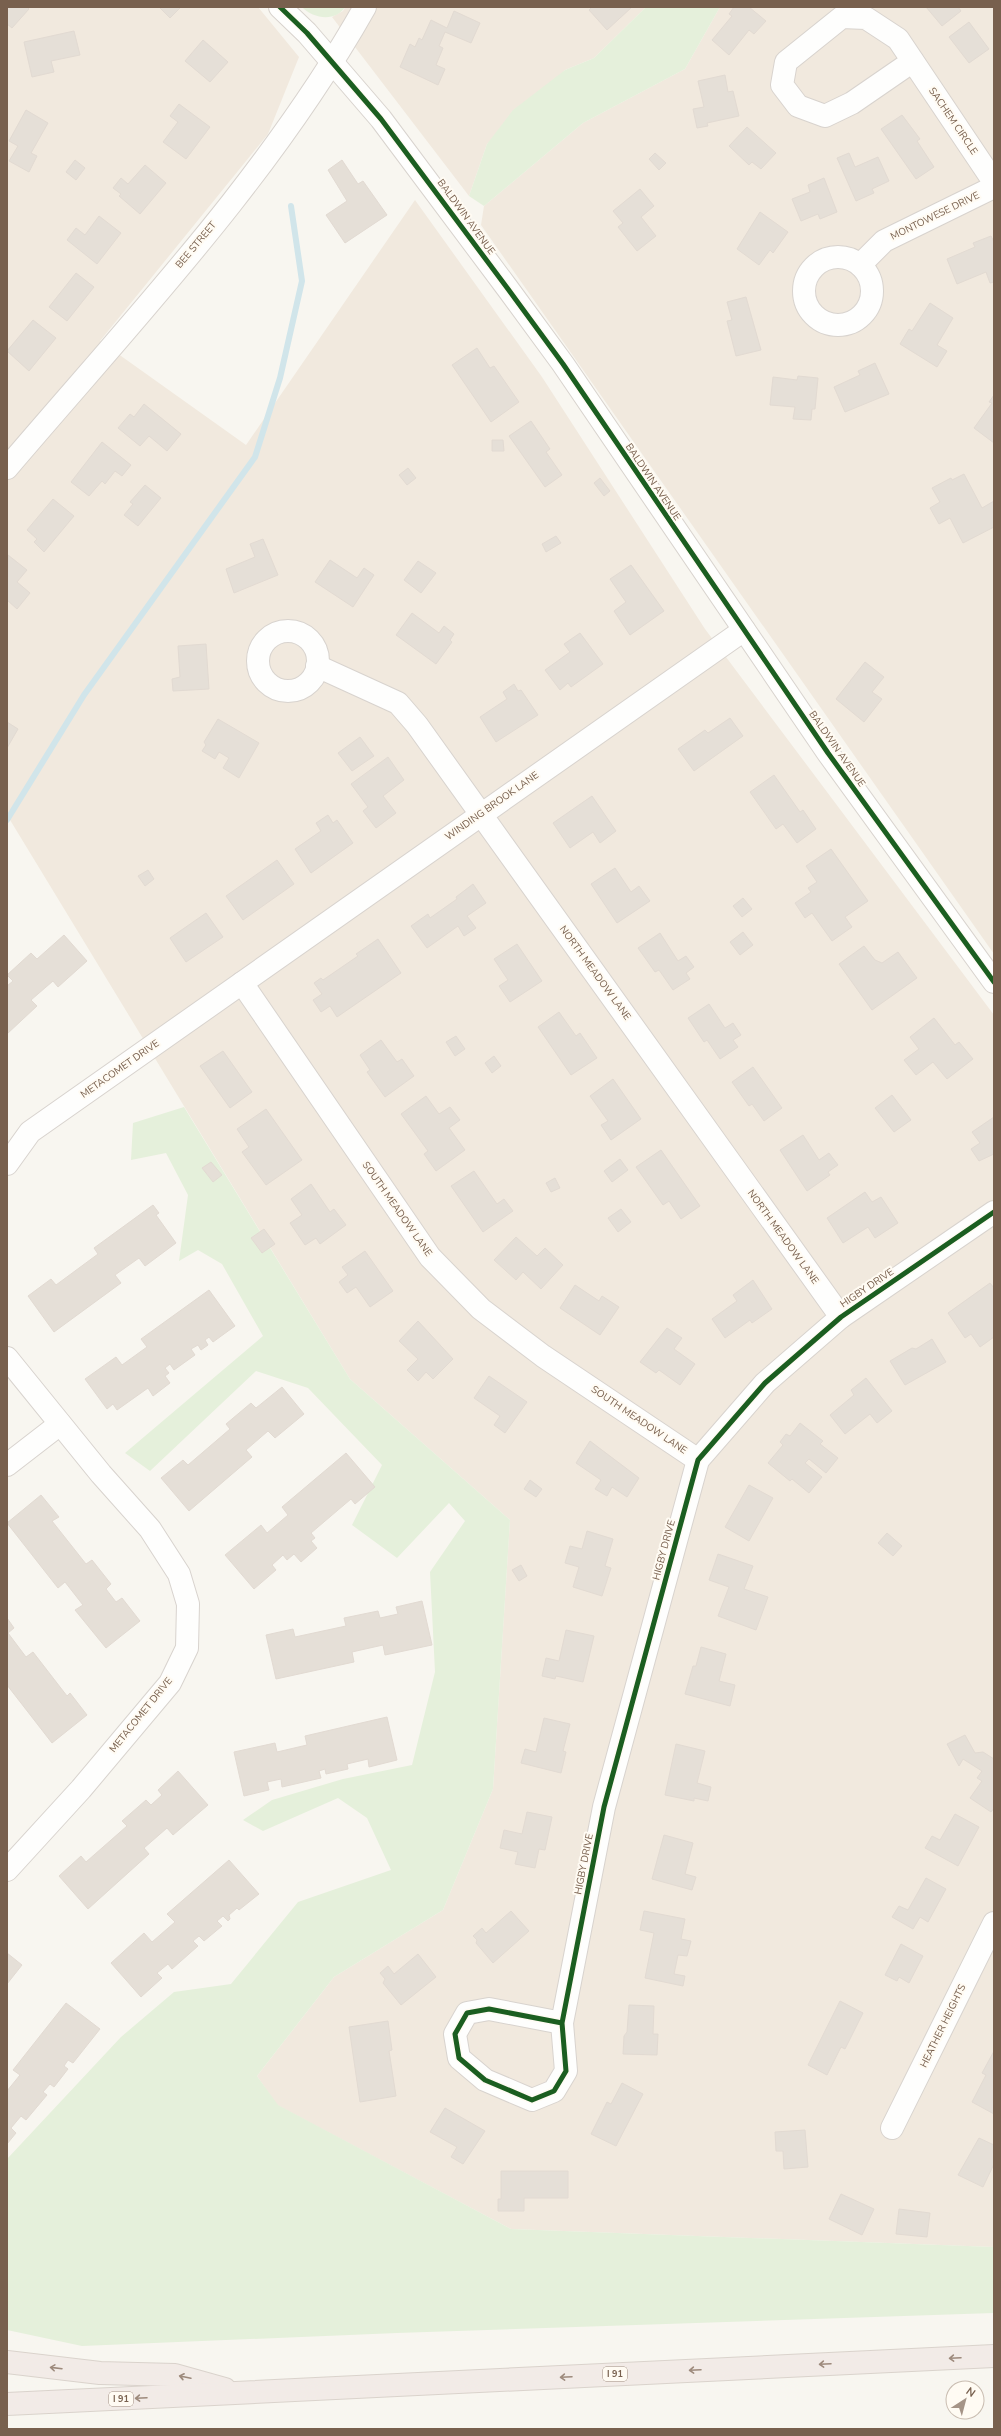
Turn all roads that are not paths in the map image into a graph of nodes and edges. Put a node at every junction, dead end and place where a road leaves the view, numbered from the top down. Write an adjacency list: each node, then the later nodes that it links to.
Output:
1 (280, 7): 3 (street, BALDWIN AVENUE)
2 (365, 7): 3 (street, BEE STREET)
3 (331, 61): 8 (street, BEE STREET); 9 (street, BALDWIN AVENUE)
4 (913, 61): 4 (street, SACHEM CIRCLE); 5 (street, SACHEM CIRCLE)
5 (994, 182)
6 (994, 187): 7 (street, MONTOWESE DRIVE)
7 (860, 265)
8 (7, 468)
9 (744, 630): 11 (street, WINDING BROOK LANE); 12 (street, BALDWIN AVENUE)
10 (317, 666): 11 (street, NORTH MEADOW LANE)
11 (481, 814): 13 (street, WINDING BROOK LANE); 16 (street, NORTH MEADOW LANE)
12 (992, 974)
13 (242, 983): 14 (street, METACOMET DRIVE); 19 (street, SOUTH MEADOW LANE)
14 (7, 1164)
15 (994, 1212): 16 (street, HIGBY DRIVE)
16 (841, 1317): 19 (street, HIGBY DRIVE)
17 (7, 1358): 18 (street, METACOMET DRIVE)
18 (60, 1424): 20 (street); 21 (street, METACOMET DRIVE)
19 (698, 1460): 23 (street, HIGBY DRIVE)
20 (7, 1465)
21 (7, 1870)
22 (994, 1923): 24 (street, HEATHER HEIGHTS)
23 (562, 2023): 23 (street, HIGBY DRIVE)
24 (892, 2128)
25 (994, 2356): 27 (highway, I 91, one-way to 27)
26 (7, 2362): 27 (highway, one-way to 26)
27 (236, 2393): 28 (highway, I 91, one-way to 28)
28 (7, 2404)

